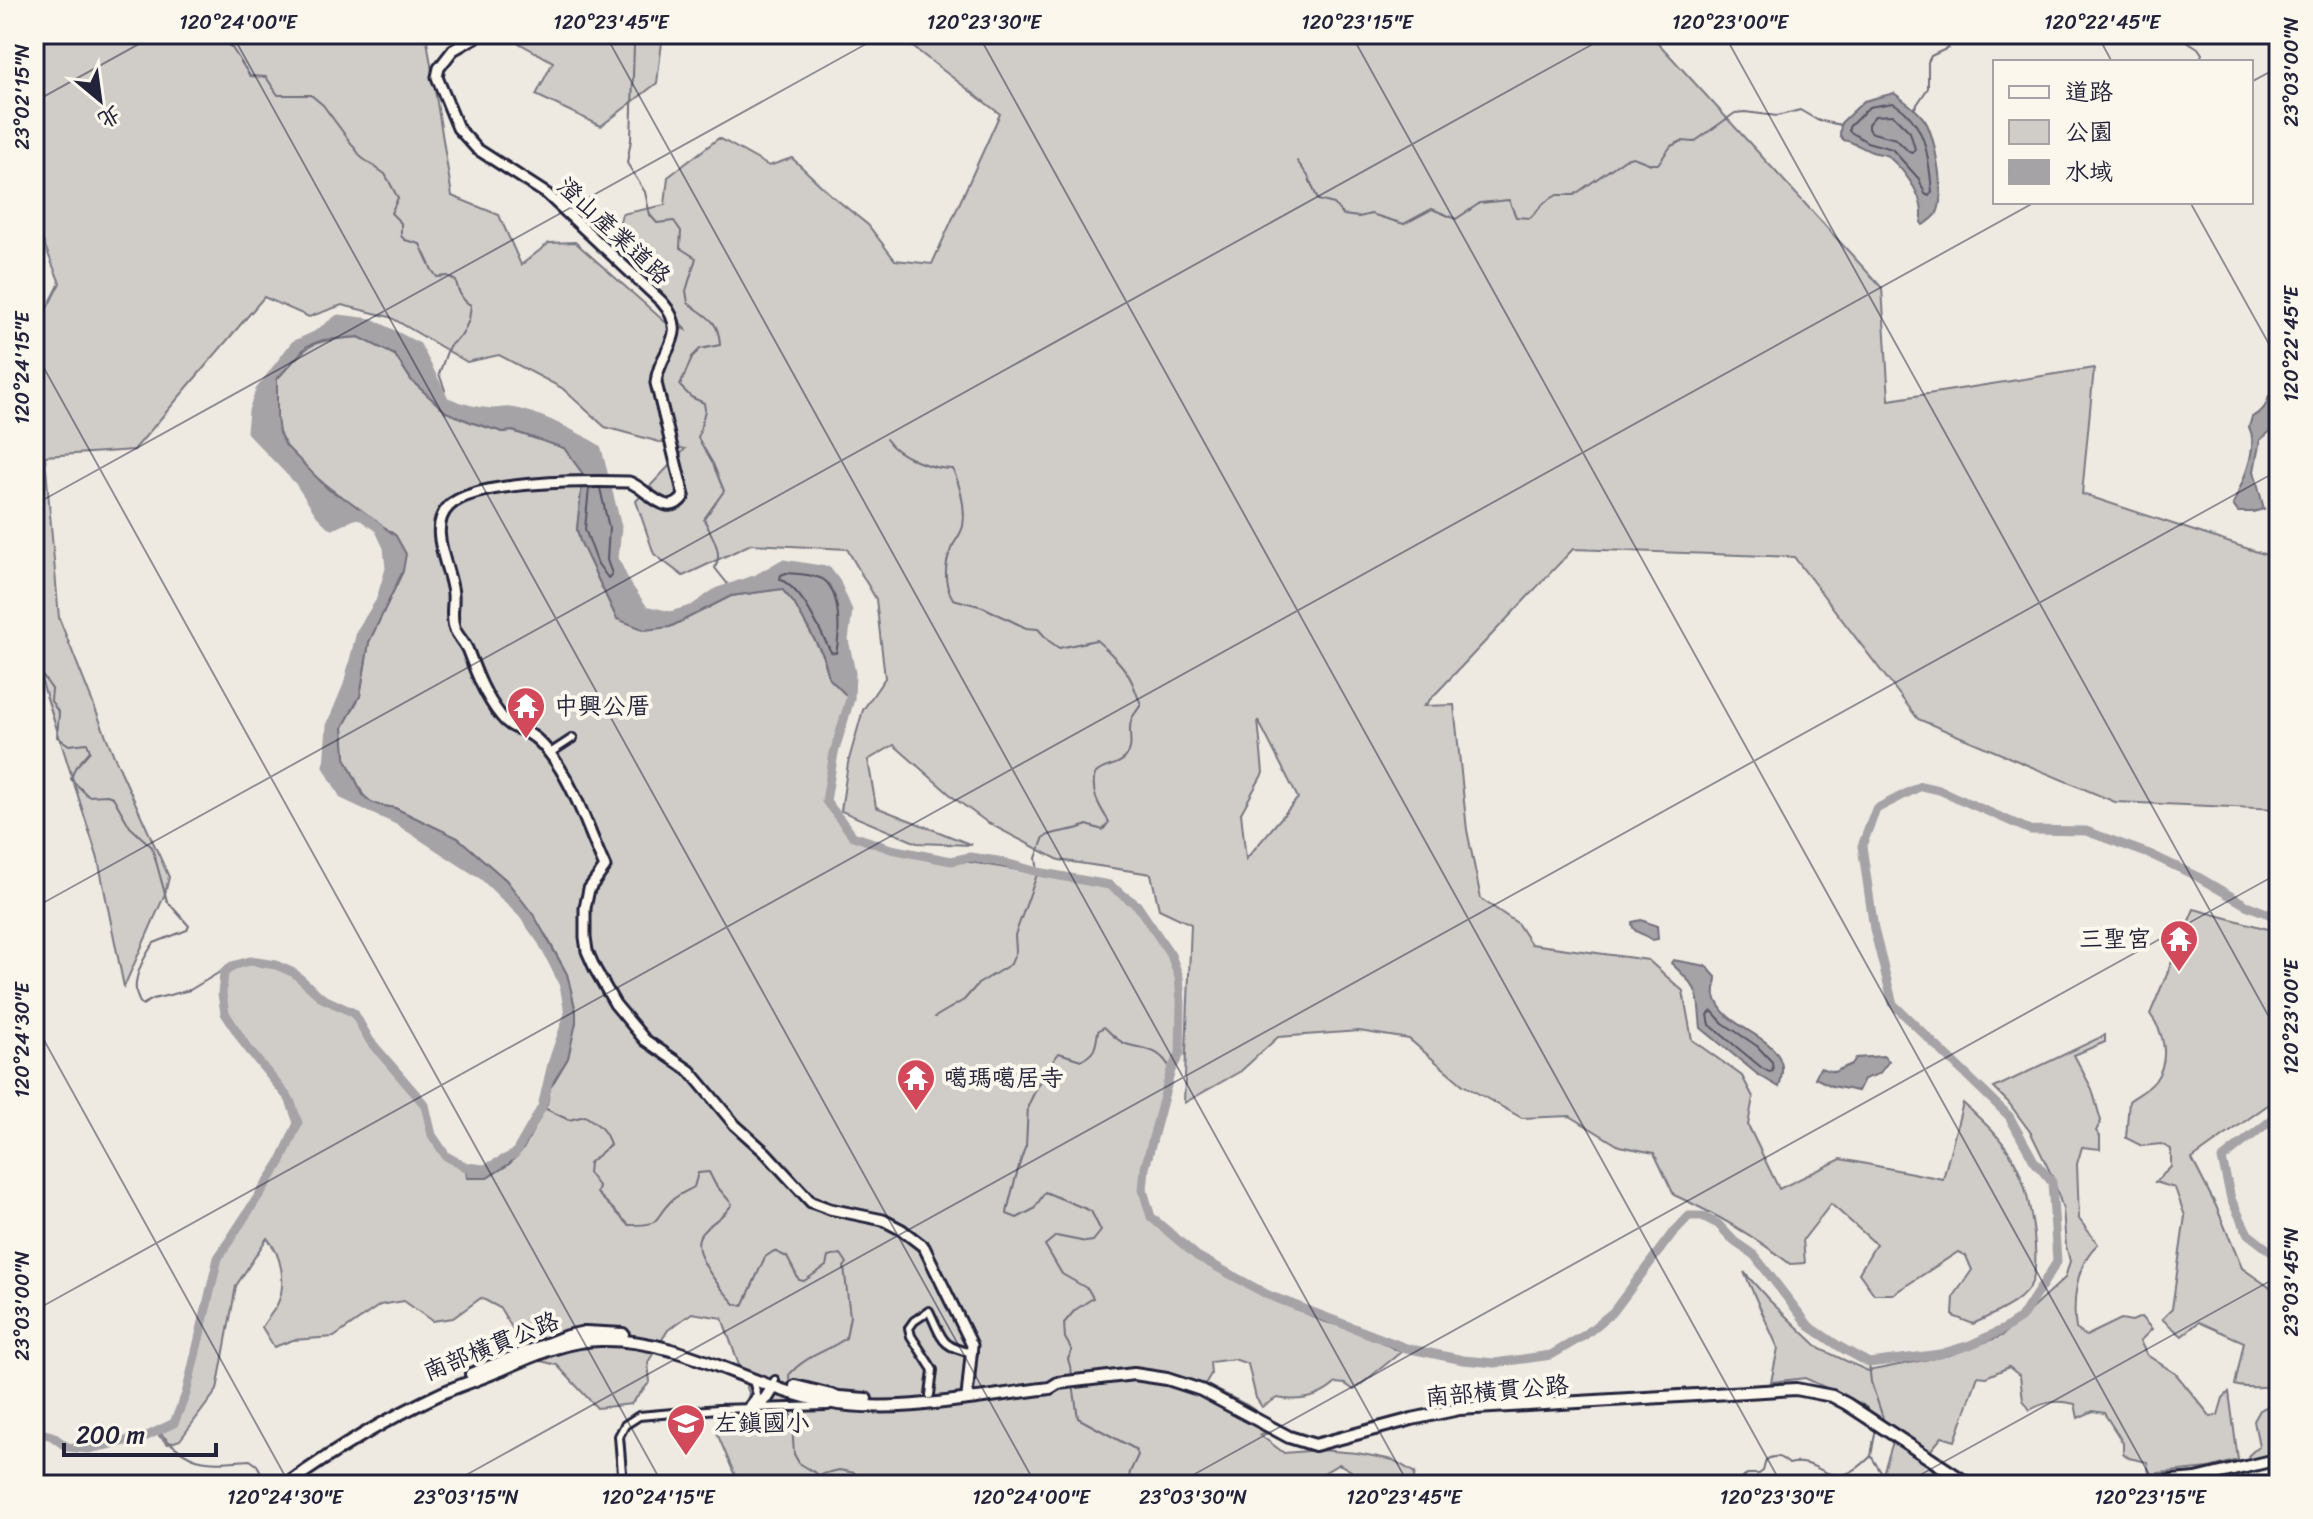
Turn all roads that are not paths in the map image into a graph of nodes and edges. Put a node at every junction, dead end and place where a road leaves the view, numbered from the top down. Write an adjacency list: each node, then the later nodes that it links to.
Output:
1 (481, 34): 3 (street, 澄山產業道路)
2 (573, 738): 3 (street)
3 (550, 753): 4 (street)
4 (973, 1353): 8 (street); 9 (street)
5 (690, 1354): 6 (main road, 南部橫貫公路); 7 (main road, 南部橫貫公路); 14 (main road, 南部橫貫公路)
6 (752, 1379): 7 (main road, 南部橫貫公路); 12 (street)
7 (775, 1383): 10 (main road); 11 (street); 12 (street)
8 (966, 1394): 9 (main road); 10 (main road); 16 (main road, 南部橫貫公路)
9 (930, 1395): 10 (main road)
10 (813, 1399): 11 (street)
11 (759, 1407): 12 (street)
12 (747, 1408): 15 (street)
13 (2279, 1459): 17 (main road)
14 (283, 1483)
15 (623, 1485)
16 (1970, 1485)
17 (2123, 1485)

